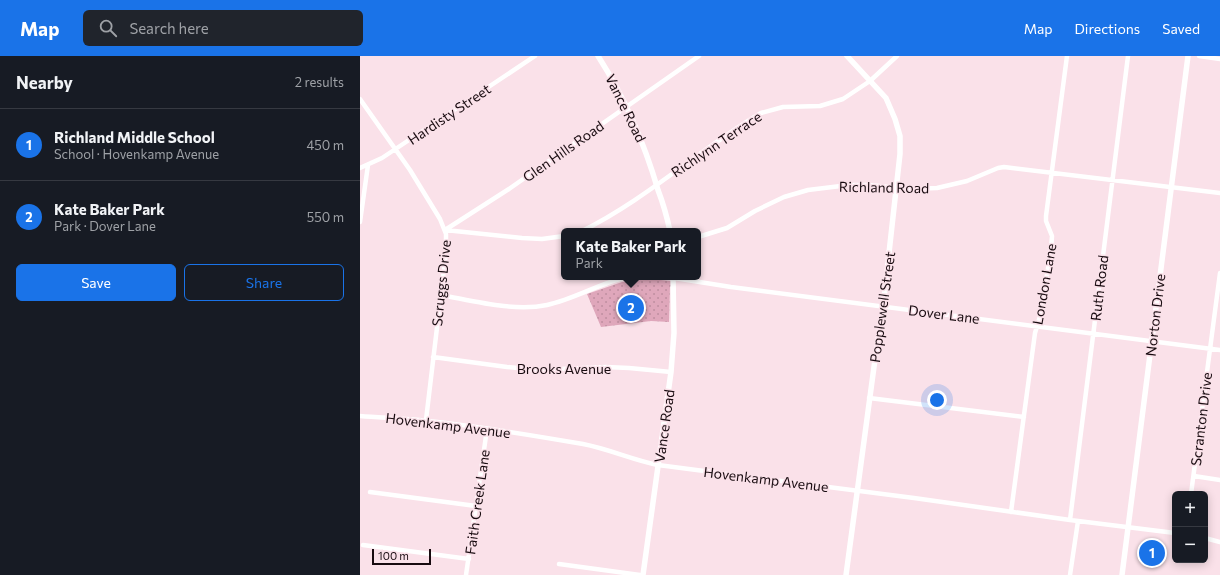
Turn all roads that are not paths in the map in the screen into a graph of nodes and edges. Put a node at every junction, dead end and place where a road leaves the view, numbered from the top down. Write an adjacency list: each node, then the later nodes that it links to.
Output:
1 (535, 56): 14 (street, Hardisty Street)
2 (598, 56): 13 (street, Vance Road)
3 (699, 56): 13 (street, Glen Hills Road)
4 (847, 56): 11 (street, Popplewell Street)
5 (897, 56): 11 (street, Richlynn Terrace)
6 (1067, 56): 17 (street, London Lane)
7 (1128, 56): 18 (street, Ruth Road)
8 (1188, 56): 21 (street, Norton Drive)
9 (1199, 56): 10 (street)
10 (1220, 58)
11 (870, 81): 19 (street, Richlynn Terrace); 20 (street, Popplewell Street)
12 (360, 99): 14 (street, Scruggs Drive)
13 (628, 106): 19 (street, Vance Road); 26 (street, Glen Hills Road)
14 (396, 149): 15 (street, Hardisty Street); 26 (street, Scruggs Drive)
15 (368, 165): 16 (street, Hardisty Street); 23 (street)
16 (360, 168)
17 (1052, 173): 18 (street, Richland Road); 20 (street, Richland Road); 35 (street, London Lane)
18 (1112, 181): 21 (street, Richland Road); 36 (street, Ruth Road)
19 (657, 184): 24 (street, Richlynn Terrace); 25 (street, Vance Road)
20 (897, 188): 27 (street, Richland Road); 34 (street, Popplewell Street)
21 (1171, 188): 22 (street, Richland Road); 37 (street, Norton Drive)
22 (1220, 193)
23 (360, 222)
24 (588, 228)
25 (669, 228)
26 (445, 230): 28 (street); 33 (street, Scruggs Drive)
27 (701, 235)
28 (561, 236)
29 (1220, 273): 38 (street, Scranton Drive)
30 (616, 280): 33 (street)
31 (672, 280): 41 (street, Vance Road)
32 (694, 280): 34 (street, Dover Lane)
33 (441, 295): 40 (street, Scruggs Drive)
34 (883, 306): 35 (street, Dover Lane); 42 (street, Popplewell Street)
35 (1037, 326): 36 (street, Dover Lane); 44 (street, London Lane)
36 (1094, 334): 37 (street, Dover Lane); 55 (street, Ruth Road)
37 (1152, 341): 38 (street, Dover Lane); 57 (street, Norton Drive)
38 (1210, 348): 39 (street, Dover Lane); 48 (street, Scranton Drive)
39 (1220, 350)
40 (433, 358): 41 (street, Brooks Avenue); 45 (street, Scruggs Drive)
41 (671, 372): 47 (street, Vance Road)
42 (869, 398): 44 (street); 50 (street, Popplewell Street)
43 (360, 416): 45 (street, Hovenkamp Avenue)
44 (1024, 417): 54 (street, London Lane)
45 (426, 420): 46 (street, Hovenkamp Avenue)
46 (487, 429): 47 (street, Hovenkamp Avenue); 53 (street, Faith Creek Lane)
47 (658, 465): 50 (street, Hovenkamp Avenue); 66 (street, Vance Road)
48 (1194, 476): 49 (street); 51 (street, Scranton Drive)
49 (1220, 480)
50 (858, 491): 54 (street, Hovenkamp Avenue); 67 (street, Popplewell Street)
51 (1192, 491)
52 (370, 492): 53 (street)
53 (476, 506): 62 (street, Faith Creek Lane)
54 (1012, 512): 55 (street, Hovenkamp Avenue)
55 (1070, 520): 56 (street, Hovenkamp Avenue)
56 (1078, 521): 57 (street, Hovenkamp Avenue); 68 (street)
57 (1129, 527): 58 (street, Hovenkamp Avenue); 69 (street, Norton Drive)
58 (1172, 534)
59 (1208, 539): 60 (street)
60 (1220, 542)
61 (363, 544): 62 (street)
62 (469, 559): 64 (street, Faith Creek Lane)
63 (559, 564): 65 (street)
64 (466, 575)
65 (640, 575)
66 (643, 575)
67 (846, 575)
68 (1070, 575)
69 (1122, 575)

